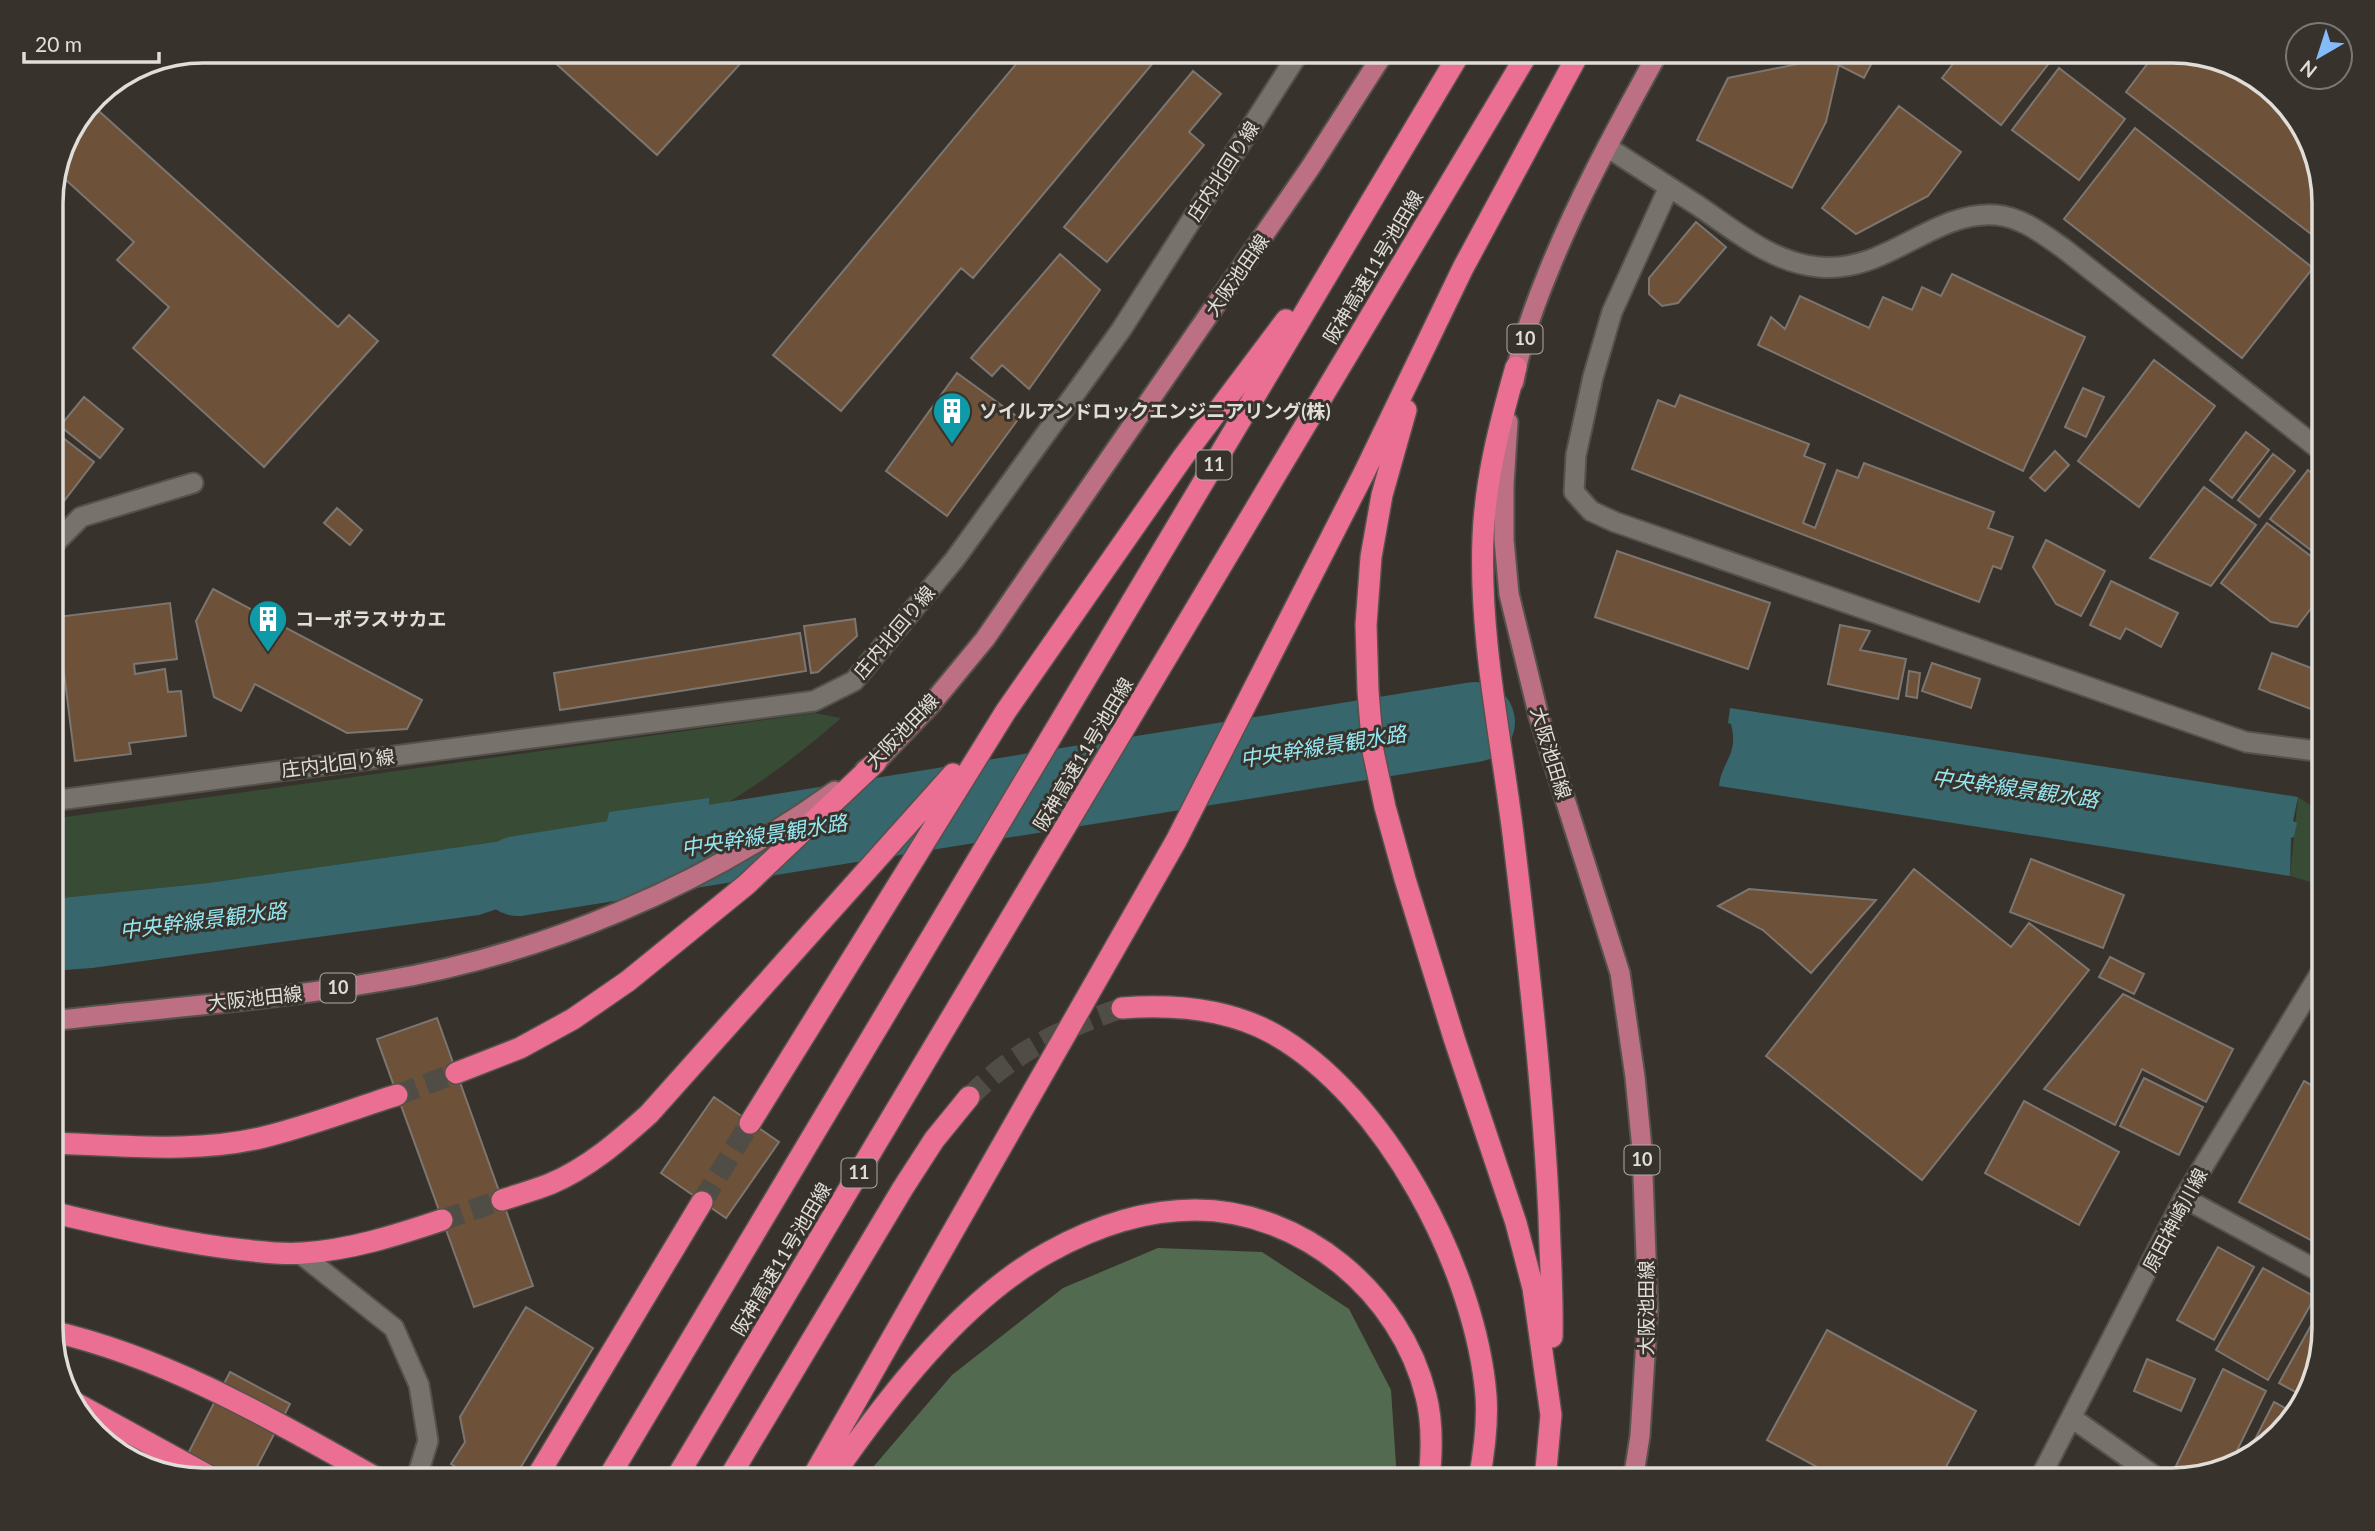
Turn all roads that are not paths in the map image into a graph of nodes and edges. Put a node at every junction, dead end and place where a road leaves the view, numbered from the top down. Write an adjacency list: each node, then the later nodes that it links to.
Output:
1 (1292, 63): 18 (street, 庄内北回り線)
2 (1377, 63): 17 (main road, 大阪池田線 / 10)
3 (1454, 63): 9 (highway, 阪神高速11号池田線 / 11)
4 (1522, 63): 43 (highway, 阪神高速11号池田線 / 11)
5 (1574, 63): 10 (highway)
6 (1652, 63): 7 (main road, 大阪池田線 / 10)
7 (1606, 147): 8 (street); 11 (main road, 大阪池田線 / 10)
8 (1669, 187): 12 (street); 16 (street)
9 (1352, 231): 15 (highway); 42 (highway, 阪神高速11号池田線 / 11)
10 (1427, 344): 36 (highway); 45 (highway)
11 (1516, 367): 36 (highway); 50 (main road, 大阪池田線 / 10)
12 (2312, 444)
13 (193, 483): 14 (street)
14 (63, 535)
15 (1006, 710): 25 (highway); 28 (highway)
16 (2312, 750)
17 (876, 762): 21 (main road, 大阪池田線 / 10); 22 (highway)
18 (63, 799)
19 (2312, 987): 27 (street, 原田神崎川線)
20 (1122, 1008): 48 (highway)
21 (63, 1020)
22 (456, 1073)
23 (397, 1095): 26 (highway)
24 (969, 1097): 44 (highway)
25 (750, 1123)
26 (63, 1143)
27 (2184, 1198): 33 (street); 37 (street, 原田神崎川線)
28 (502, 1200)
29 (702, 1202): 41 (highway)
30 (63, 1215): 32 (highway)
31 (442, 1220): 32 (highway)
32 (301, 1254): 40 (street)
33 (2312, 1267)
34 (63, 1334): 39 (highway)
35 (92, 1412): 38 (highway)
36 (1551, 1415): 49 (highway)
37 (2072, 1418): 51 (street, 原田神崎川線); 52 (street)
38 (193, 1467)
39 (358, 1468)
40 (420, 1468)
41 (542, 1468)
42 (614, 1468)
43 (682, 1468)
44 (735, 1468)
45 (818, 1468)
46 (839, 1468): 47 (highway)
47 (1430, 1468)
48 (1481, 1468)
49 (1546, 1468)
50 (1635, 1468)
51 (2045, 1468)
52 (2143, 1468)

